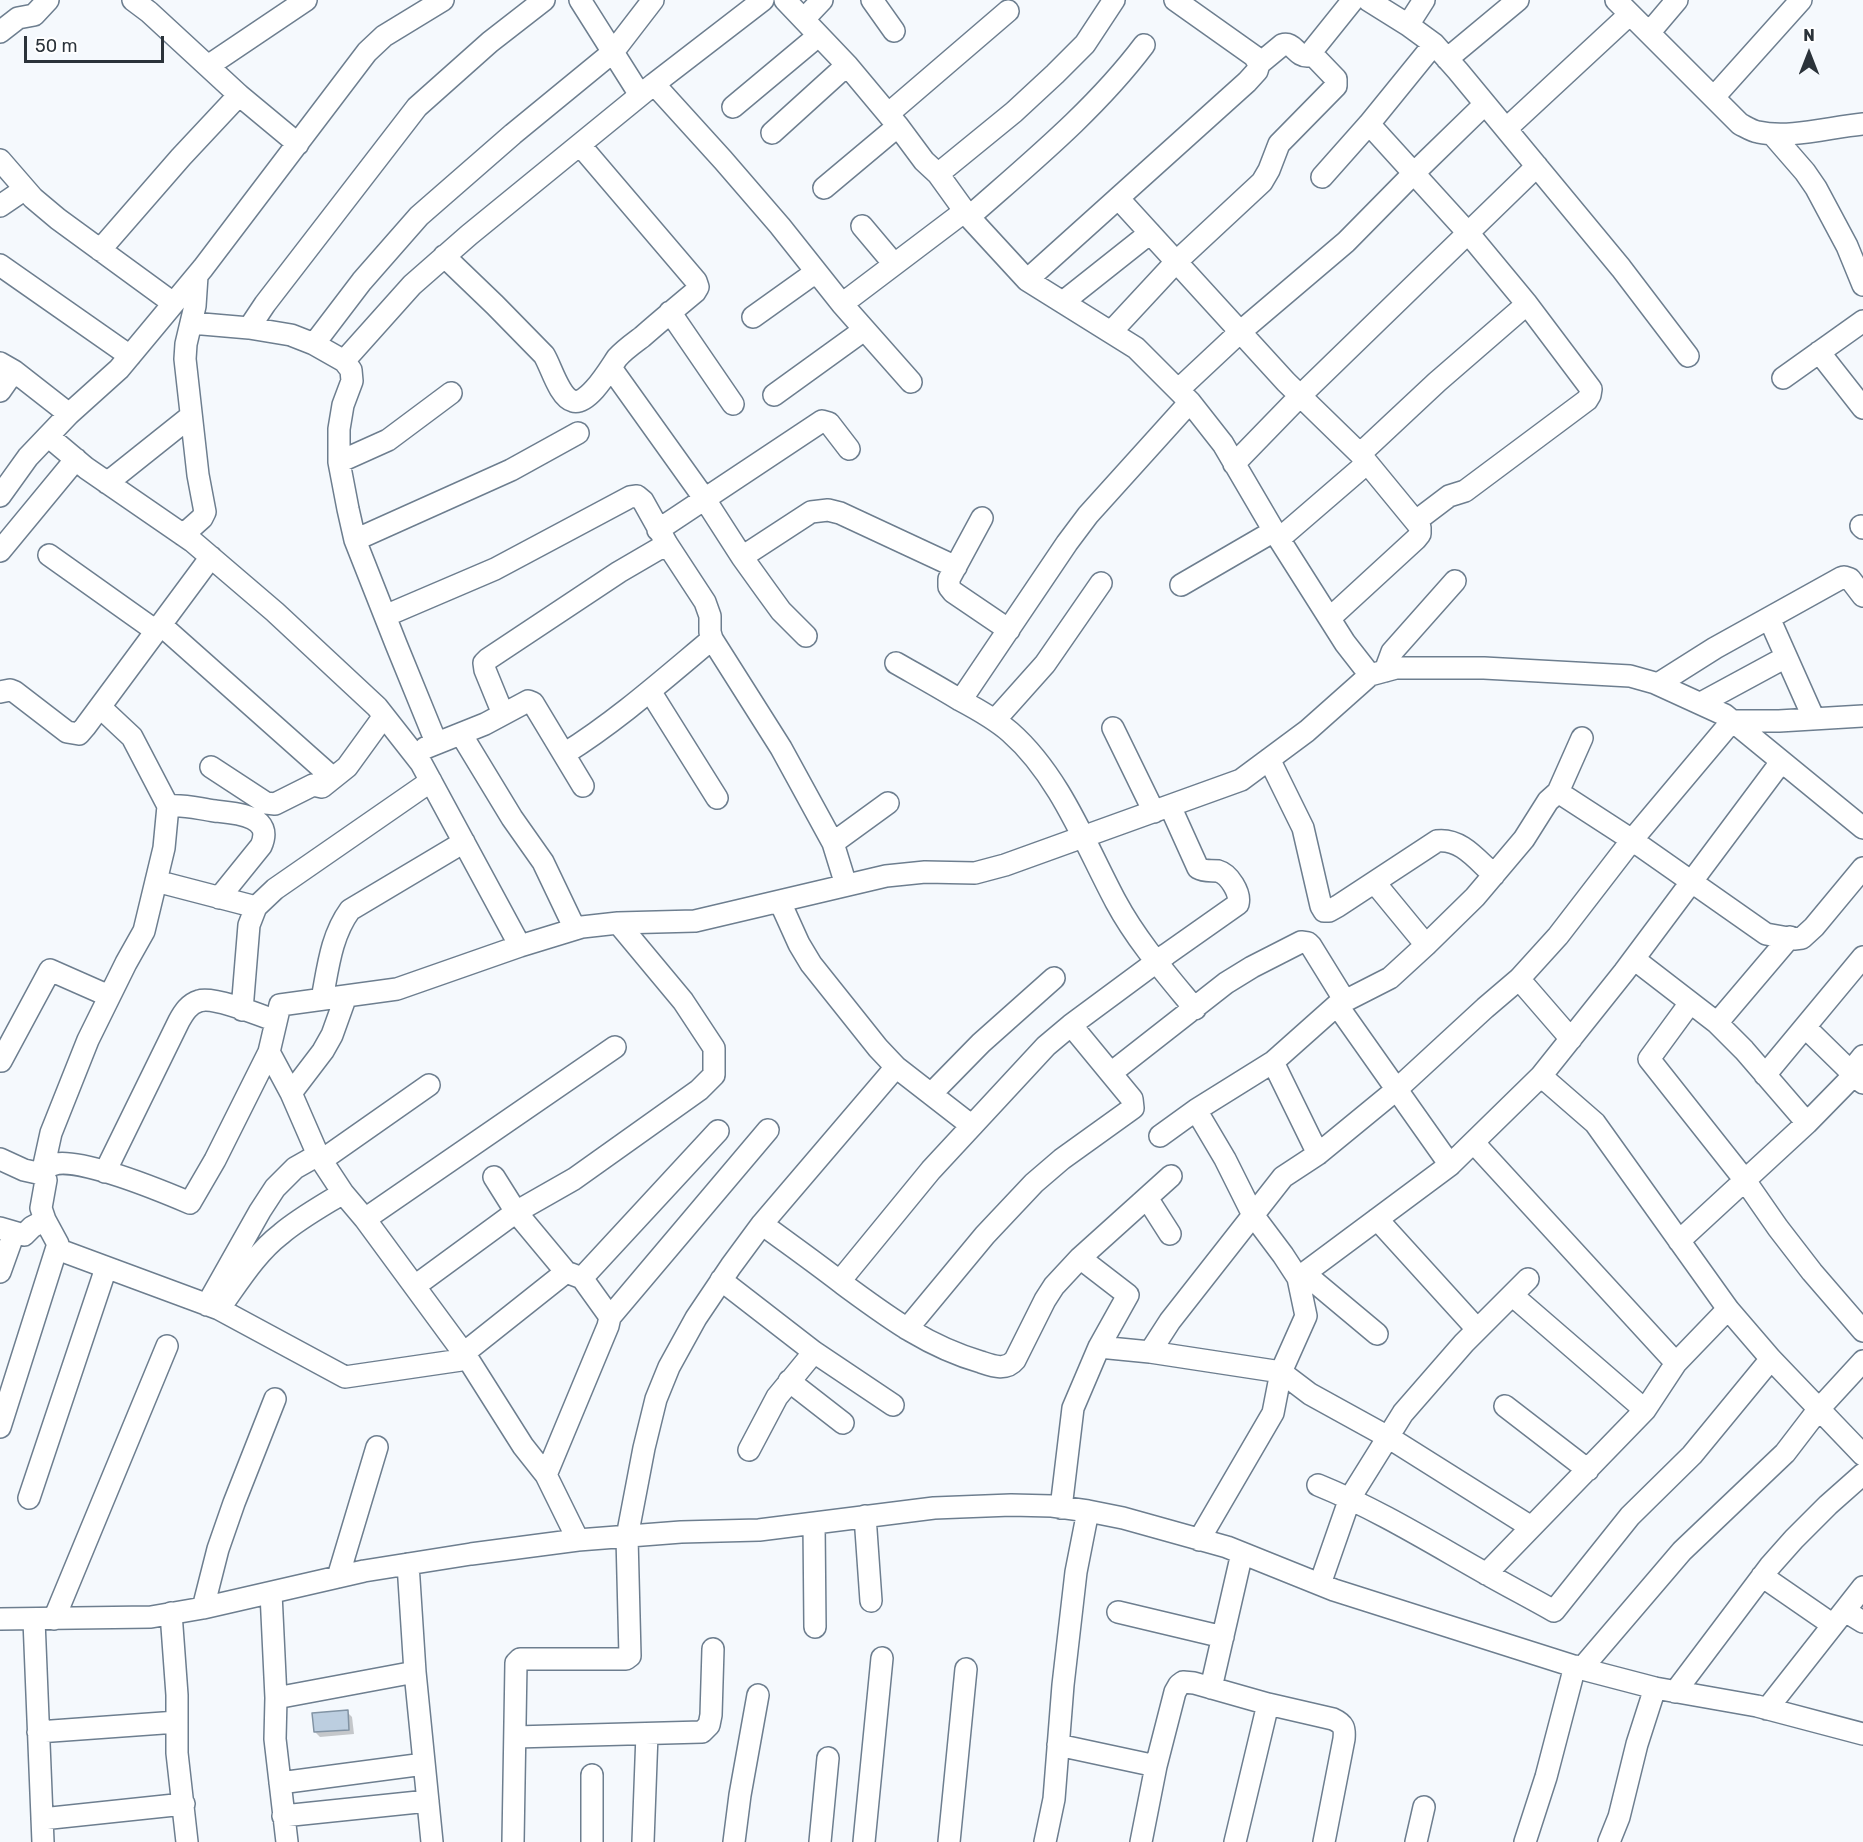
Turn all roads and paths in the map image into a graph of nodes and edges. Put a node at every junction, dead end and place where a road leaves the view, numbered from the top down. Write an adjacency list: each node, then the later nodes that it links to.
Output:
1 (48, 0): 25 (street)
2 (306, 0): 34 (street)
3 (443, 0): 46 (street)
4 (544, 0): 79 (street)
5 (580, 0): 30 (street)
6 (652, 0): 30 (street)
7 (763, 0): 35 (street)
8 (785, 0): 22 (street)
9 (822, 0): 22 (street)
10 (872, 0): 24 (street)
11 (1114, 0): 51 (street)
12 (1175, 0): 32 (street)
13 (1353, 0): 31 (street)
14 (1368, 0): 23 (street)
15 (1424, 0): 23 (street)
16 (1518, 0): 29 (street)
17 (1677, 0): 26 (street)
18 (1801, 0): 37 (street)
19 (143, 3): 34 (street)
20 (1623, 7): 26 (street); 43 (street)
21 (1008, 11): 40 (street)
22 (804, 19): 27 (street)
23 (1408, 25): 29 (street)
24 (894, 31)
25 (0, 32)
26 (1649, 33): 37 (street)
27 (818, 36): 33 (street); 39 (street)
28 (1144, 45): 57 (street)
29 (1441, 51): 38 (street); 41 (street)
30 (613, 52): 35 (street); 83 (street)
31 (1311, 53): 32 (street); 64 (street)
32 (1259, 64): 55 (street)
33 (847, 65): 40 (street); 44 (street)
34 (208, 66): 36 (street)
35 (647, 90): 47 (street); 67 (street)
36 (239, 95): 46 (street); 62 (street)
37 (1713, 97): 45 (street)
38 (1485, 104): 43 (street); 50 (street)
39 (733, 106)
40 (893, 120): 51 (street); 53 (street)
41 (1369, 124): 50 (street); 52 (street)
42 (1863, 124): 45 (street)
43 (1506, 129): 49 (street)
44 (772, 134)
45 (1772, 134): 61 (street)
46 (298, 144): 68 (street)
47 (580, 145): 63 (street); 75 (street)
48 (0, 160): 54 (street)
49 (1537, 166): 60 (street); 86 (street)
50 (1414, 173): 60 (street); 82 (street)
51 (938, 174): 57 (street)
52 (1322, 177)
53 (824, 188)
54 (25, 189): 56 (street); 62 (street)
55 (1118, 198): 59 (street); 69 (street)
56 (0, 206)
57 (967, 214): 65 (street); 69 (street)
58 (862, 226): 65 (street)
59 (1150, 233): 64 (street); 71 (street)
60 (1469, 234): 74 (street); 96 (street)
61 (1855, 248): 70 (street)
62 (100, 250): 72 (street)
63 (444, 256): 87 (street); 89 (street)
64 (1176, 262): 81 (street); 82 (street)
65 (894, 264): 73 (street)
66 (0, 265): 85 (street)
67 (816, 272): 73 (street); 76 (street)
68 (197, 276): 72 (street); 78 (street)
69 (1027, 280): 71 (street)
70 (1862, 282)
71 (1063, 302): 81 (street)
72 (173, 303): 85 (street)
73 (842, 304): 80 (street)
74 (1527, 304): 105 (street); 112 (street)
75 (670, 312): 89 (street); 97 (street)
76 (753, 317)
77 (1863, 321): 84 (street)
78 (191, 323): 79 (street); 100 (street)
79 (249, 328): 83 (street)
80 (864, 330): 91 (street); 94 (street)
81 (1111, 332): 95 (street)
82 (1240, 332): 95 (street); 96 (street)
83 (314, 344): 87 (street)
84 (1819, 352): 90 (street); 98 (street)
85 (130, 356): 99 (street)
86 (1688, 356)
87 (344, 361): 106 (street)
88 (7, 367): 92 (street); 99 (street)
89 (611, 368): 110 (street)
90 (1783, 378)
91 (911, 382)
92 (0, 391)
93 (451, 393): 106 (street)
94 (774, 395)
95 (1184, 396): 107 (street); 130 (street)
96 (1300, 396): 105 (street); 107 (street)
97 (733, 404)
98 (1863, 408)
99 (69, 414): 102 (street)
100 (191, 416): 108 (street); 113 (street)
101 (578, 434): 116 (street)
102 (48, 436): 104 (street); 109 (street)
103 (849, 449): 110 (street)
104 (76, 459): 108 (street); 117 (street)
105 (1363, 459): 112 (street); 114 (street)
106 (339, 462): 116 (street)
107 (1234, 464): 114 (street)
108 (107, 483): 113 (street)
109 (0, 496)
110 (704, 498): 115 (street); 120 (street)
111 (982, 518): 121 (street)
112 (1416, 521): 127 (street)
113 (183, 535): 119 (street)
114 (1276, 535): 124 (street); 127 (street)
115 (662, 537): 126 (street); 132 (street); 142 (street)
116 (355, 540): 126 (street)
117 (0, 551)
118 (49, 555): 129 (street)
119 (211, 557): 129 (street); 143 (street)
120 (742, 557): 121 (street); 131 (street)
121 (956, 567): 130 (street)
122 (1455, 580): 135 (street)
123 (1101, 583): 146 (street)
124 (1181, 585)
125 (1863, 596): 128 (street)
126 (385, 616): 151 (street)
127 (1330, 618): 135 (street)
128 (1768, 618): 133 (street); 136 (street)
129 (158, 628): 141 (street); 157 (street)
130 (1009, 630): 139 (street)
131 (806, 636)
132 (712, 639): 137 (street); 171 (street)
133 (1786, 657): 140 (street); 145 (street)
134 (896, 663): 139 (street)
135 (1378, 673): 136 (street); 154 (street)
136 (1658, 684): 140 (street)
137 (650, 691): 153 (street); 161 (street)
138 (0, 692): 141 (street)
139 (961, 700): 146 (street)
140 (1701, 704): 147 (street)
141 (100, 707): 163 (street)
142 (503, 714): 149 (street); 153 (street)
143 (384, 716): 152 (street); 157 (street)
144 (1863, 716): 145 (street)
145 (1814, 719): 147 (street)
146 (995, 720): 168 (street)
147 (1732, 721): 155 (street); 169 (street)
148 (1113, 728): 165 (street)
149 (460, 734): 151 (street); 182 (street)
150 (1582, 738): 160 (street)
151 (436, 742): 152 (street)
152 (413, 753): 158 (street)
153 (564, 754): 159 (street)
154 (1269, 759): 165 (street); 176 (street)
155 (1780, 762): 166 (street); 175 (street)
156 (211, 766): 157 (street)
157 (333, 778)
158 (431, 781): 170 (street); 180 (street)
159 (584, 786)
160 (1557, 792): 169 (street); 173 (street)
161 (717, 798)
162 (888, 803): 171 (street)
163 (168, 806): 174 (street); 178 (street)
164 (1863, 807): 166 (street)
165 (1162, 809): 168 (street); 188 (street)
166 (1839, 810): 167 (street)
167 (1863, 828)
168 (1084, 837): 177 (street); 188 (street)
169 (1632, 840): 175 (street); 190 (street)
170 (464, 842): 185 (street); 193 (street)
171 (833, 843): 177 (street)
172 (1863, 868): 183 (street)
173 (1494, 875): 176 (street); 184 (street)
174 (156, 881): 178 (street); 191 (street)
175 (1692, 882): 183 (street); 187 (street)
176 (1375, 883): 184 (street)
177 (846, 885): 179 (street)
178 (219, 898): 180 (street)
179 (780, 902): 181 (street); 207 (street)
180 (256, 907): 197 (street)
181 (618, 924): 182 (street); 234 (street)
182 (575, 929): 185 (street)
183 (1790, 937): 199 (street)
184 (1426, 945): 194 (street)
185 (520, 946): 192 (street)
186 (1863, 957): 201 (street)
187 (1634, 959): 195 (street); 202 (street)
188 (1156, 962): 196 (street); 200 (street)
189 (1054, 978): 215 (street)
190 (1520, 979): 202 (street); 213 (street)
191 (109, 996): 205 (street); 228 (street)
192 (346, 996): 193 (street); 214 (street)
193 (322, 999): 198 (street)
194 (1341, 1003): 196 (street); 206 (street); 213 (street)
195 (1690, 1003): 199 (street); 231 (street)
196 (1195, 1009): 209 (street)
197 (242, 1010): 198 (street); 227 (street)
198 (276, 1020): 204 (street)
199 (1717, 1023): 210 (street)
200 (1071, 1025): 209 (street); 218 (street)
201 (1805, 1027): 208 (street); 210 (street)
202 (1571, 1039): 211 (street)
203 (615, 1047): 236 (street)
204 (269, 1052): 214 (street); 227 (street)
205 (0, 1061)
206 (1273, 1062): 216 (street); 223 (street)
207 (896, 1067): 215 (street); 239 (street)
208 (1858, 1072): 217 (street)
209 (1111, 1073): 257 (street)
210 (1765, 1075): 217 (street)
211 (1541, 1076): 222 (street); 242 (street)
212 (429, 1085): 224 (street)
213 (1396, 1090): 223 (street); 226 (street)
214 (291, 1092): 224 (street)
215 (931, 1094): 218 (street)
216 (1196, 1110): 221 (street); 235 (street)
217 (1807, 1123): 231 (street)
218 (972, 1126): 251 (street)
219 (768, 1130): 256 (street)
220 (718, 1131): 247 (street)
221 (1160, 1136)
222 (1474, 1143): 226 (street); 268 (street)
223 (1318, 1154): 235 (street)
224 (320, 1157): 232 (street); 254 (street)
225 (0, 1159): 228 (street)
226 (1450, 1165): 237 (street)
227 (105, 1172): 228 (street)
228 (42, 1174): 238 (street)
229 (1171, 1176): 233 (street)
230 (494, 1178): 234 (street)
231 (1744, 1179): 242 (street); 259 (street)
232 (343, 1193): 236 (street); 254 (street)
233 (1147, 1198): 241 (street); 244 (street)
234 (516, 1212): 247 (street); 252 (street)
235 (1253, 1215): 248 (street); 264 (street)
236 (365, 1219): 252 (street)
237 (1377, 1219): 248 (street); 258 (street)
238 (45, 1220): 240 (street); 243 (street)
239 (762, 1224): 250 (street); 251 (street)
240 (7, 1231): 246 (street)
241 (1170, 1234)
242 (1679, 1241): 255 (street)
243 (57, 1249): 245 (street); 277 (street)
244 (1080, 1258): 257 (street); 262 (street)
245 (106, 1268): 254 (street); 286 (street)
246 (0, 1272)
247 (574, 1275): 256 (street); 265 (street)
248 (1301, 1276): 260 (street); 269 (street)
249 (1528, 1279): 253 (street)
250 (721, 1280): 263 (street); 293 (street)
251 (840, 1281): 257 (street)
252 (415, 1286): 265 (street)
253 (1512, 1295): 258 (street); 274 (street)
254 (213, 1307): 265 (street)
255 (1728, 1309): 266 (street); 268 (street)
256 (610, 1317): 284 (street)
257 (907, 1329)
258 (1478, 1329): 278 (street)
259 (1863, 1331)
260 (1377, 1334)
261 (167, 1346): 310 (street)
262 (1099, 1347): 264 (street); 288 (street)
263 (814, 1352): 270 (street); 272 (street)
264 (1150, 1352): 269 (street)
265 (466, 1356): 284 (street)
266 (1770, 1359): 275 (street); 298 (street)
267 (1863, 1361): 275 (street)
268 (1676, 1363): 274 (street)
269 (1281, 1371): 278 (street); 295 (street)
270 (789, 1381): 276 (street); 280 (street)
271 (275, 1399): 305 (street)
272 (893, 1405)
273 (1505, 1406): 282 (street)
274 (1645, 1410): 282 (street)
275 (1818, 1410): 281 (street); 316 (street)
276 (843, 1423)
277 (0, 1427)
278 (1388, 1437): 287 (street); 292 (street)
279 (377, 1447): 300 (street)
280 (749, 1450)
281 (1863, 1455)
282 (1588, 1470): 292 (street)
283 (1863, 1474): 299 (street)
284 (546, 1475): 294 (street)
285 (1318, 1485): 287 (street)
286 (29, 1498)
287 (1350, 1498): 298 (street); 301 (street)
288 (1061, 1508): 289 (street); 290 (street)
289 (1088, 1510): 295 (street); 330 (street)
290 (865, 1516): 291 (street); 304 (street)
291 (814, 1523): 293 (street); 312 (street)
292 (1531, 1527): 298 (street)
293 (627, 1536): 294 (street); 329 (street)
294 (578, 1540): 297 (street)
295 (1199, 1540): 296 (street)
296 (1242, 1553): 301 (street); 313 (street)
297 (408, 1564): 300 (street); 318 (street)
298 (1486, 1574)
299 (1762, 1576): 308 (street); 320 (street)
300 (338, 1577): 303 (street)
301 (1320, 1584): 316 (street)
302 (1863, 1587): 308 (street)
303 (271, 1593): 305 (street); 322 (street)
304 (871, 1601)
305 (202, 1608): 307 (street)
306 (1118, 1612): 313 (street)
307 (171, 1613): 310 (street); 325 (street)
308 (1839, 1618): 311 (street); 324 (street)
309 (0, 1619): 310 (street)
310 (44, 1619): 326 (street)
311 (1863, 1622)
312 (815, 1627)
313 (1223, 1637): 319 (street)
314 (713, 1649): 327 (street)
315 (882, 1658): 350 (street)
316 (1579, 1667): 320 (street); 357 (street)
317 (966, 1669): 351 (street)
318 (415, 1672): 322 (street); 332 (street)
319 (1211, 1688): 323 (street); 333 (street)
320 (1665, 1690): 324 (street); 358 (street)
321 (758, 1695): 348 (street)
322 (276, 1698): 335 (street)
323 (1268, 1704): 354 (street); 355 (street)
324 (1767, 1709): 328 (street)
325 (177, 1722): 326 (street); 337 (street)
326 (38, 1732): 340 (street)
327 (647, 1734): 329 (street); 347 (street)
328 (1863, 1734)
329 (514, 1737): 345 (street)
330 (1058, 1745): 333 (street); 352 (street)
331 (828, 1758): 349 (street)
332 (424, 1764): 335 (street); 336 (street)
333 (1156, 1766): 353 (street)
334 (592, 1775): 346 (street)
335 (280, 1783): 339 (street)
336 (428, 1801): 339 (street); 344 (street)
337 (184, 1804): 340 (street); 342 (street)
338 (1424, 1807): 356 (street)
339 (283, 1816): 343 (street)
340 (42, 1819): 341 (street)
341 (43, 1842)
342 (187, 1842)
343 (287, 1842)
344 (432, 1842)
345 (513, 1842)
346 (592, 1842)
347 (643, 1842)
348 (734, 1842)
349 (820, 1842)
350 (864, 1842)
351 (949, 1842)
352 (1045, 1842)
353 (1141, 1842)
354 (1235, 1842)
355 (1323, 1842)
356 (1416, 1842)
357 (1525, 1842)
358 (1610, 1842)

